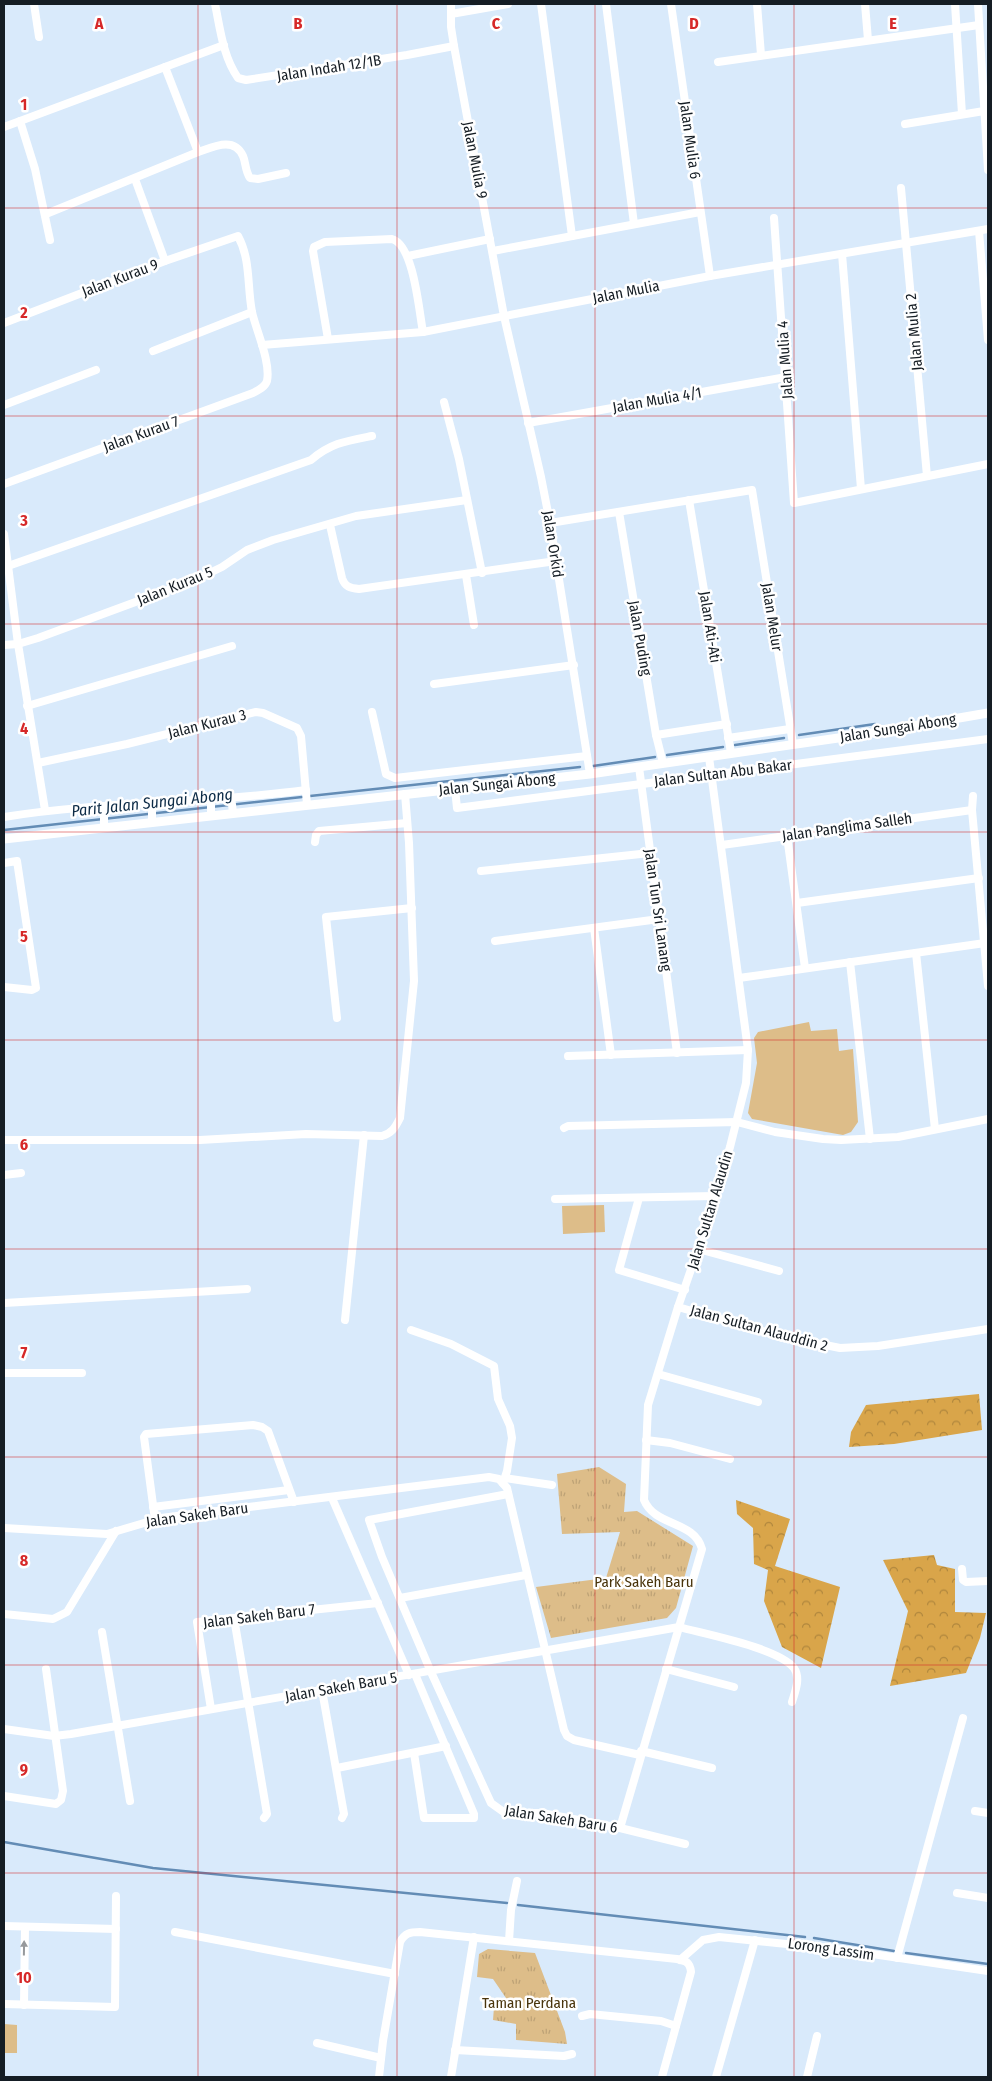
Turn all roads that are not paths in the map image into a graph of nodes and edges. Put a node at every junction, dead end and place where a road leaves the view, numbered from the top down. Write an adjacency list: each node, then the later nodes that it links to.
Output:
1 (34, 4): 15 (street)
2 (215, 4): 17 (street, Jalan Indah 12/1B)
3 (451, 4): 12 (street, Jalan Mulia 9)
4 (508, 4): 12 (street)
5 (541, 4): 39 (street)
6 (606, 4): 36 (street)
7 (671, 4): 33 (street, Jalan Mulia 6)
8 (757, 4): 19 (street)
9 (865, 4): 16 (street)
10 (955, 4): 14 (street)
11 (978, 4): 13 (street)
12 (451, 14): 18 (street, Jalan Mulia 9)
13 (979, 25): 14 (street); 22 (street)
14 (956, 28): 16 (street); 23 (street)
15 (39, 37)
16 (868, 40): 19 (street)
17 (224, 45): 18 (street, Jalan Indah 12/1B); 21 (street)
18 (454, 46): 41 (street, Jalan Mulia 9)
19 (761, 56): 20 (street)
20 (718, 62)
21 (165, 67): 24 (street); 28 (street)
22 (984, 110): 23 (street); 26 (street)
23 (962, 114): 25 (street)
24 (20, 121): 27 (street); 34 (street)
25 (905, 124)
26 (987, 124): 29 (street)
27 (4, 127)
28 (198, 152): 30 (street); 31 (street)
29 (988, 170)
30 (286, 173)
31 (136, 179): 34 (street); 46 (street)
32 (901, 188): 42 (street, Jalan Mulia 2)
33 (700, 212): 36 (street); 48 (street, Jalan Mulia 6)
34 (46, 214): 40 (street)
35 (774, 218): 47 (street, Jalan Mulia 4)
36 (634, 224): 39 (street)
37 (988, 229): 38 (street, Jalan Mulia)
38 (979, 231): 42 (street, Jalan Mulia); 54 (street)
39 (572, 236): 43 (street)
40 (50, 240)
41 (490, 240): 43 (street, Jalan Mulia 9); 45 (street)
42 (906, 243): 44 (street, Jalan Mulia); 64 (street, Jalan Mulia 2)
43 (493, 251): 50 (street, Jalan Mulia 9)
44 (842, 254): 47 (street, Jalan Mulia); 66 (street)
45 (408, 256): 52 (street); 53 (street)
46 (165, 261): 49 (street, Jalan Kurau 9); 51 (street, Jalan Kurau 9)
47 (778, 266): 48 (street, Jalan Mulia); 58 (street, Jalan Mulia 4)
48 (710, 276): 50 (street, Jalan Mulia)
49 (252, 312): 55 (street); 56 (street)
50 (504, 316): 52 (street, Jalan Mulia); 61 (street, Jalan Orkid)
51 (4, 323)
52 (423, 332): 53 (street, Jalan Mulia)
53 (328, 339): 55 (street, Jalan Mulia)
54 (988, 340)
55 (262, 345): 65 (street, Jalan Kurau 7)
56 (153, 351)
57 (96, 370): 60 (street)
58 (786, 377): 61 (street, Jalan Mulia 4/1); 66 (street, Jalan Mulia 4)
59 (444, 402): 67 (street)
60 (4, 405)
61 (528, 424): 70 (street, Jalan Orkid)
62 (372, 436): 74 (street)
63 (988, 464): 64 (street)
64 (928, 476): 66 (street)
65 (4, 484)
66 (862, 490)
67 (467, 500): 71 (street, Jalan Kurau 5); 75 (street)
68 (689, 500): 69 (street); 86 (street, Jalan Ati-Ati); 87 (street, Jalan Melur)
69 (618, 512): 70 (street); 88 (street, Jalan Puding)
70 (550, 523): 73 (street, Jalan Orkid)
71 (330, 524): 76 (street); 78 (street, Jalan Kurau 5)
72 (4, 534): 74 (street)
73 (556, 561): 75 (street); 81 (street, Jalan Orkid)
74 (8, 566): 78 (street)
75 (482, 573): 76 (street)
76 (466, 575): 77 (street)
77 (474, 625)
78 (18, 644): 79 (street, Jalan Kurau 5); 83 (street)
79 (4, 645)
80 (232, 646): 83 (street)
81 (574, 665): 82 (street); 93 (street, Jalan Orkid)
82 (434, 684)
83 (28, 706): 95 (street)
84 (372, 712): 93 (street)
85 (988, 713): 91 (street, Jalan Sungai Abong)
86 (727, 724): 88 (street); 89 (street, Jalan Ati-Ati)
87 (790, 729): 89 (street); 91 (street, Jalan Melur)
88 (656, 735): 96 (street, Jalan Puding)
89 (728, 738): 92 (street, Jalan Ati-Ati)
90 (988, 739): 99 (street, Jalan Sultan Abu Bakar)
91 (793, 744): 92 (street, Jalan Sungai Abong)
92 (731, 753): 94 (street, Jalan Sungai Abong)
93 (587, 756): 98 (street, Jalan Orkid)
94 (708, 757): 96 (street, Jalan Sungai Abong); 99 (street, Jalan Sultan Alaudin)
95 (38, 763): 102 (street, Jalan Kurau 3); 109 (street)
96 (663, 763): 97 (street, Jalan Sungai Abong)
97 (638, 767): 98 (street, Jalan Sungai Abong); 100 (street, Jalan Tun Sri Lanang)
98 (590, 774): 101 (street, Jalan Sungai Abong)
99 (712, 775): 100 (street, Jalan Sultan Abu Bakar); 119 (street, Jalan Sultan Alaudin)
100 (641, 784): 101 (street, Jalan Sultan Abu Bakar); 120 (street, Jalan Tun Sri Lanang)
101 (455, 789): 103 (street, Jalan Sungai Abong)
102 (306, 790): 105 (street); 107 (street, Jalan Kurau 3)
103 (405, 794): 107 (street, Jalan Sungai Abong); 114 (street)
104 (973, 796): 111 (street)
105 (257, 802): 106 (street, Jalan Sungai Abong); 106 (street); 107 (street, Jalan Sungai Abong)
106 (232, 804): 108 (street, Jalan Sungai Abong); 108 (street)
107 (307, 804)
108 (211, 807): 112 (street, Jalan Sungai Abong); 112 (street)
109 (45, 810): 110 (street); 113 (street)
110 (104, 810): 112 (street); 115 (street)
111 (972, 810): 116 (street, Jalan Panglima Salleh); 123 (street)
112 (152, 812): 115 (street, Jalan Sungai Abong)
113 (4, 817)
114 (408, 823): 118 (street); 125 (street)
115 (104, 825): 117 (street, Jalan Sungai Abong)
116 (787, 836): 119 (street, Jalan Panglima Salleh); 124 (street)
117 (4, 839)
118 (315, 842)
119 (722, 845): 133 (street, Jalan Sultan Alaudin)
120 (650, 853): 122 (street); 126 (street, Jalan Tun Sri Lanang)
121 (4, 863): 135 (street)
122 (481, 872)
123 (979, 878): 124 (street); 129 (street)
124 (796, 903): 132 (street)
125 (412, 908): 136 (street); 145 (street)
126 (659, 919): 127 (street); 138 (street, Jalan Tun Sri Lanang)
127 (594, 928): 128 (street); 139 (street)
128 (495, 941)
129 (984, 943): 130 (street); 134 (street)
130 (916, 953): 131 (street); 144 (street)
131 (850, 962): 132 (street); 146 (street)
132 (805, 968): 133 (street)
133 (739, 978): 137 (street, Jalan Sultan Alaudin)
134 (988, 986)
135 (4, 987)
136 (337, 1018)
137 (748, 1050): 138 (street); 142 (street, Jalan Sultan Alaudin)
138 (677, 1053): 139 (street)
139 (611, 1055): 140 (street)
140 (568, 1056)
141 (988, 1119): 144 (street)
142 (737, 1122): 143 (street); 146 (street); 150 (street, Jalan Sultan Alaudin)
143 (564, 1128)
144 (935, 1130): 146 (street)
145 (364, 1136): 147 (street); 159 (street)
146 (870, 1139)
147 (4, 1140)
148 (21, 1173): 149 (street)
149 (4, 1175)
150 (715, 1196): 151 (street); 153 (street, Jalan Sultan Alaudin)
151 (638, 1198): 152 (street); 156 (street)
152 (555, 1199)
153 (698, 1249): 154 (street); 156 (street, Jalan Sultan Alaudin)
154 (779, 1271)
155 (247, 1289): 157 (street)
156 (685, 1290): 158 (street, Jalan Sultan Alaudin)
157 (4, 1303)
158 (678, 1307): 160 (street, Jalan Sultan Alauddin 2); 164 (street, Jalan Sultan Alaudin)
159 (345, 1320)
160 (988, 1329)
161 (411, 1330): 169 (street)
162 (4, 1373): 163 (street)
163 (82, 1373)
164 (658, 1374): 165 (street); 166 (street, Jalan Sultan Alaudin)
165 (758, 1402)
166 (646, 1440): 167 (street); 184 (street, Jalan Sultan Alaudin)
167 (730, 1459)
168 (552, 1485): 169 (street, Jalan Sakeh Baru)
169 (506, 1486): 171 (street, Jalan Sakeh Baru); 178 (street); 180 (street)
170 (290, 1490): 172 (street); 173 (street); 173 (street)
171 (332, 1498): 172 (street, Jalan Sakeh Baru); 181 (street)
172 (294, 1502): 174 (street, Jalan Sakeh Baru)
173 (153, 1507): 174 (street)
174 (155, 1520): 176 (street, Jalan Sakeh Baru)
175 (4, 1528): 176 (street, Jalan Sakeh Baru)
176 (116, 1531): 182 (street)
177 (962, 1569): 179 (street)
178 (526, 1575): 180 (street); 186 (street)
179 (988, 1581)
180 (400, 1598): 189 (street)
181 (378, 1603): 183 (street, Jalan Sakeh Baru 7); 190 (street)
182 (4, 1614)
183 (234, 1618): 194 (street); 195 (street, Jalan Sakeh Baru 7)
184 (679, 1627): 186 (street, Jalan Sakeh Baru 5); 188 (street); 193 (street)
185 (102, 1632): 197 (street)
186 (544, 1650): 189 (street, Jalan Sakeh Baru 5); 202 (street)
187 (46, 1669): 199 (street)
188 (666, 1669): 191 (street); 202 (street)
189 (431, 1672): 190 (street, Jalan Sakeh Baru 5); 211 (street, Jalan Sakeh Baru 6)
190 (412, 1675): 192 (street, Jalan Sakeh Baru 5); 200 (street)
191 (734, 1687)
192 (322, 1690): 194 (street, Jalan Sakeh Baru 5); 203 (street)
193 (792, 1702)
194 (247, 1703): 195 (street, Jalan Sakeh Baru 5); 209 (street)
195 (211, 1710): 197 (street, Jalan Sakeh Baru 5)
196 (963, 1718): 224 (street)
197 (118, 1726): 199 (street, Jalan Sakeh Baru 5); 206 (street)
198 (4, 1729): 199 (street, Jalan Sakeh Baru 5)
199 (54, 1736): 205 (street)
200 (446, 1746): 201 (street); 201 (street)
201 (414, 1753): 203 (street)
202 (641, 1753): 204 (street); 211 (street)
203 (337, 1768): 210 (street)
204 (712, 1768)
205 (4, 1796)
206 (130, 1801)
207 (975, 1811): 208 (street)
208 (988, 1813)
209 (264, 1818)
210 (342, 1818)
211 (620, 1828): 212 (street, Jalan Sakeh Baru 6)
212 (685, 1844)
213 (517, 1881): 223 (street)
214 (957, 1893): 216 (street)
215 (116, 1896): 219 (street)
216 (988, 1898)
217 (4, 1926): 218 (street)
218 (25, 1927): 219 (street); 229 (street, one-way to 218)
219 (116, 1929): 229 (street)
220 (175, 1932): 227 (street)
221 (474, 1937): 223 (street); 227 (street); 234 (street)
222 (755, 1940): 224 (street, Lorong Lassim); 225 (street, Lorong Lassim); 240 (street)
223 (509, 1941): 225 (street)
224 (897, 1958): 226 (street, Lorong Lassim)
225 (680, 1960): 231 (street)
226 (988, 1971)
227 (395, 1974): 236 (street)
228 (4, 2004): 229 (street)
229 (24, 2004)
230 (582, 2016): 231 (street)
231 (676, 2026): 239 (street)
232 (817, 2036): 241 (street)
233 (317, 2043): 236 (street)
234 (455, 2050): 235 (street); 238 (street)
235 (572, 2054)
236 (381, 2058): 237 (street)
237 (379, 2077)
238 (451, 2077)
239 (662, 2077)
240 (716, 2077)
241 (807, 2077)

